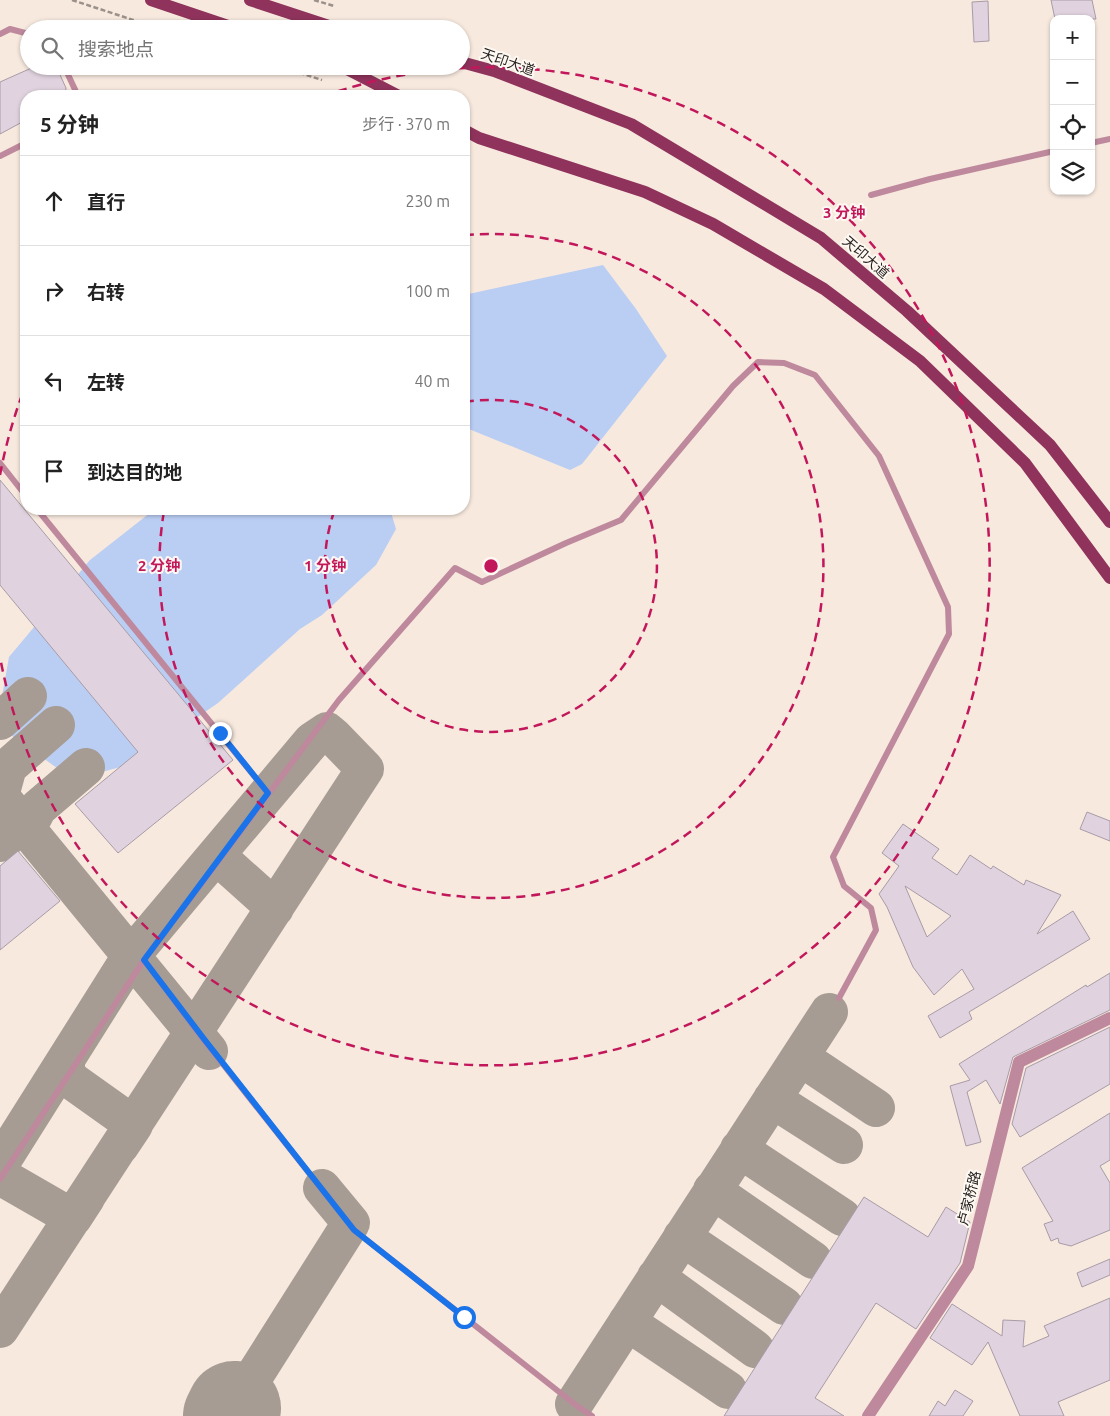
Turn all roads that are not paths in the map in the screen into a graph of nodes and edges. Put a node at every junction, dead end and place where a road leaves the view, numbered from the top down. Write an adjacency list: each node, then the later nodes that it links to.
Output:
1 (151, 0): 3 (main road)
2 (250, 0): 4 (main road)
3 (210, 20)
4 (311, 20)
5 (20, 32): 6 (lane)
6 (0, 34)
7 (470, 64): 22 (main road, 天印大道)
8 (68, 75): 10 (lane)
9 (358, 75): 11 (main road)
10 (75, 90)
11 (387, 90)
12 (470, 133): 23 (main road)
13 (1110, 139): 14 (lane)
14 (1095, 142)
15 (20, 146): 17 (lane)
16 (1050, 152): 18 (lane)
17 (0, 156)
18 (872, 194)
19 (0, 464): 20 (lane)
20 (20, 489)
21 (42, 515): 24 (lane)
22 (1110, 522)
23 (1110, 578)
24 (268, 793): 25 (lane); 26 (lane)
25 (144, 960): 28 (lane); 29 (lane)
26 (839, 998)
27 (1110, 1018): 30 (street, 卢家桥路)
28 (0, 1180)
29 (592, 1416)
30 (868, 1416)

